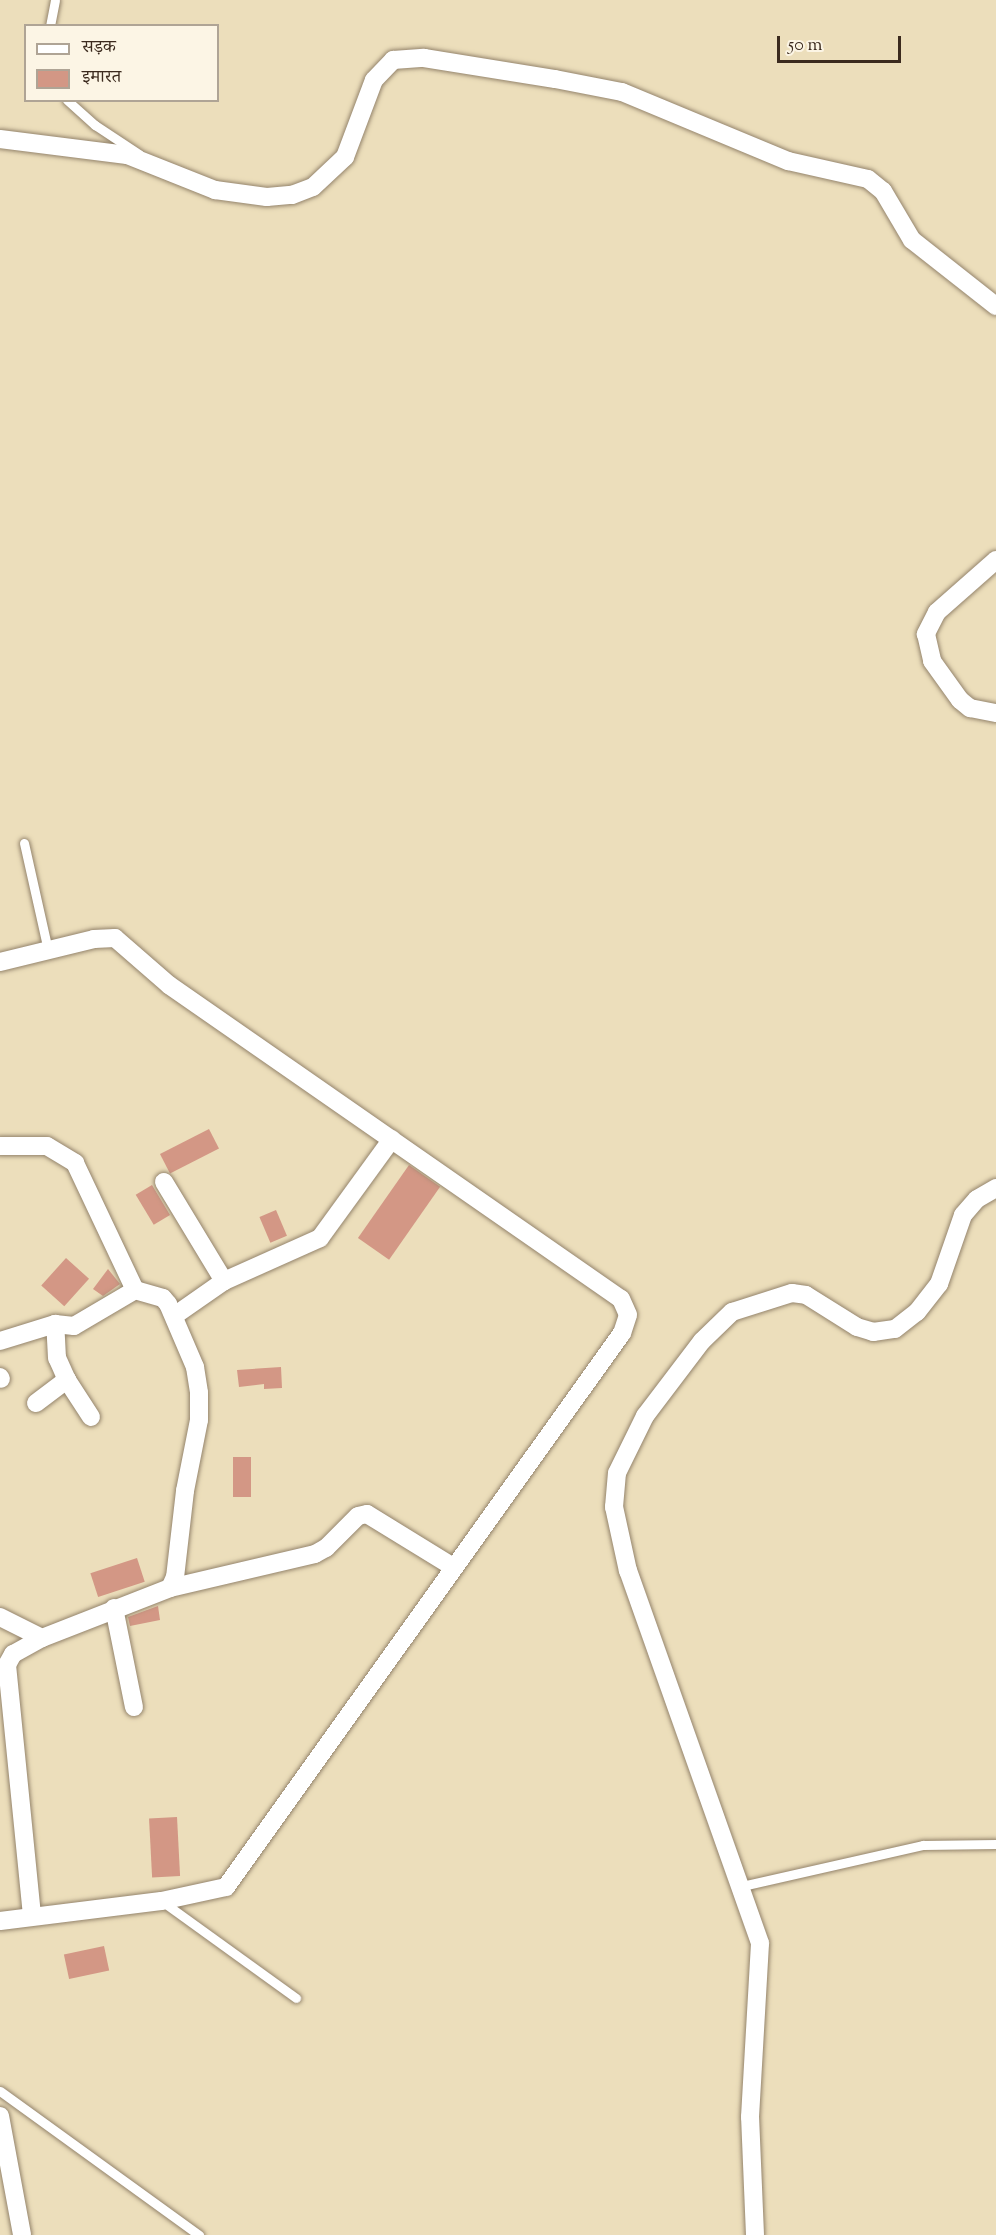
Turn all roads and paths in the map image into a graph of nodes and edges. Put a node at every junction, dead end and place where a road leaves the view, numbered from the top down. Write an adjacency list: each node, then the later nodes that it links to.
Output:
1 (55, 0): 2 (lane)
2 (50, 24)
3 (70, 102): 5 (lane)
4 (0, 139): 5 (street)
5 (147, 162): 6 (street)
6 (996, 306)
7 (996, 561): 8 (street)
8 (996, 713)
9 (24, 843): 10 (lane)
10 (48, 950): 11 (street); 12 (street)
11 (0, 962)
12 (392, 1139): 16 (street); 24 (street)
13 (0, 1146): 17 (street)
14 (164, 1182): 16 (street)
15 (996, 1188): 31 (street)
16 (224, 1281): 18 (street)
17 (135, 1290): 18 (street); 19 (street)
18 (174, 1316): 25 (street)
19 (55, 1324): 20 (street); 21 (street)
20 (0, 1341)
21 (67, 1380): 22 (street); 23 (street)
22 (36, 1403)
23 (91, 1417)
24 (453, 1567): 25 (street); 32 (street)
25 (170, 1588): 26 (street)
26 (114, 1608): 28 (street); 29 (street)
27 (0, 1617): 28 (street)
28 (42, 1638): 33 (street)
29 (134, 1707)
30 (996, 1844): 31 (lane)
31 (742, 1886): 42 (street)
32 (161, 1901): 33 (street); 35 (lane)
33 (32, 1916): 34 (street)
34 (0, 1920)
35 (296, 1998)
36 (0, 2091): 41 (lane)
37 (0, 2116): 38 (street)
38 (13, 2179): 39 (street); 40 (street)
39 (0, 2198)
40 (22, 2235)
41 (198, 2235)
42 (755, 2235)

